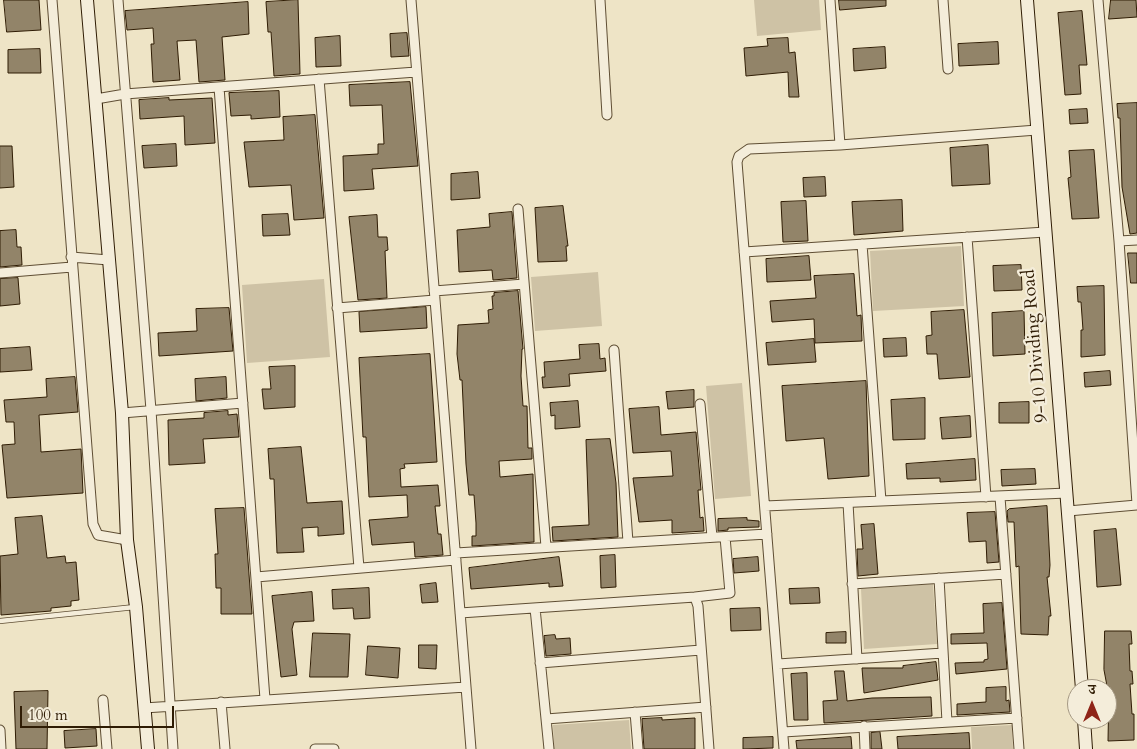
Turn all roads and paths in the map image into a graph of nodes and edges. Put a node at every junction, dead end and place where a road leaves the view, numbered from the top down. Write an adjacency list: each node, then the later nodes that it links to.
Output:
1 (52, 0): 27 (street)
2 (87, 0): 15 (street)
3 (118, 0): 14 (street)
4 (411, 0): 11 (street)
5 (600, 0): 16 (street)
6 (830, 0): 18 (street)
7 (944, 0): 10 (street)
8 (1027, 0): 17 (street, 9-10 Dividing Road)
9 (1098, 0): 23 (street)
10 (948, 69)
11 (416, 72): 12 (street); 30 (street)
12 (319, 80): 13 (street); 31 (street)
13 (219, 87): 14 (street); 33 (street)
14 (125, 94): 15 (street); 35 (street)
15 (96, 99): 26 (street)
16 (607, 115)
17 (1037, 130): 18 (street); 20 (street, 9-10 Dividing Road)
18 (840, 145): 25 (street)
19 (518, 209): 29 (street)
20 (1045, 232): 21 (street); 37 (street, 9-10 Dividing Road)
21 (967, 237): 24 (street); 38 (street)
22 (1137, 240): 23 (street)
23 (1119, 241): 42 (street)
24 (862, 244): 25 (street); 40 (street)
25 (744, 252): 43 (street)
26 (110, 260): 27 (street); 36 (street)
27 (72, 262): 28 (street); 48 (street)
28 (0, 273)
29 (524, 284): 30 (street); 50 (street)
30 (434, 296): 31 (street); 51 (street)
31 (337, 308): 52 (street)
32 (614, 350): 49 (street)
33 (243, 403): 35 (street); 54 (street)
34 (700, 404): 46 (street)
35 (151, 410): 36 (street); 72 (street)
36 (122, 413): 48 (street)
37 (1067, 493): 39 (street); 44 (street, 9-10 Dividing Road)
38 (986, 497): 39 (street); 40 (street)
39 (1000, 497): 53 (street)
40 (881, 501): 41 (street)
41 (848, 503): 43 (street); 56 (street)
42 (1137, 504): 44 (street)
43 (765, 506): 45 (street)
44 (1068, 510): 67 (street, 9-10 Dividing Road)
45 (767, 534): 47 (street); 66 (street)
46 (712, 537): 47 (street); 49 (street)
47 (725, 537): 57 (street)
48 (127, 540): 58 (street)
49 (628, 542): 50 (street)
50 (546, 547): 51 (street)
51 (456, 556): 52 (street); 60 (street)
52 (359, 568): 54 (street)
53 (1006, 574): 55 (street); 76 (street)
54 (256, 576): 69 (street)
55 (939, 578): 56 (street); 63 (street)
56 (852, 584): 64 (street)
57 (695, 597): 59 (street); 62 (street)
58 (136, 607): 61 (lane); 74 (street)
59 (535, 608): 60 (street); 65 (street)
60 (460, 613): 68 (street)
61 (0, 620)
62 (702, 650): 65 (street); 73 (street)
63 (943, 653): 64 (street); 78 (street)
64 (857, 658): 66 (street)
65 (540, 663): 77 (street)
66 (778, 664): 82 (street)
67 (1081, 679)
68 (466, 687): 69 (street); 90 (street)
69 (265, 699): 71 (street)
70 (103, 700): 84 (street)
71 (221, 702): 72 (street); 87 (street)
72 (169, 705): 74 (street); 86 (street)
73 (706, 706): 75 (street); 93 (street)
74 (144, 708): 85 (street)
75 (634, 712): 77 (street); 92 (street)
76 (1017, 718): 78 (street); 96 (street)
77 (546, 719): 91 (street)
78 (948, 722): 79 (street)
79 (864, 726): 82 (street); 95 (street)
80 (1085, 729): 97 (street)
81 (0, 730): 83 (street)
82 (783, 732): 94 (street)
83 (1, 747)
84 (107, 749)
85 (148, 749)
86 (173, 749)
87 (225, 749)
88 (315, 749): 89 (street)
89 (334, 749)
90 (471, 749)
91 (549, 749)
92 (638, 749)
93 (709, 749)
94 (784, 749)
95 (865, 749)
96 (1019, 749)
97 (1086, 749)

